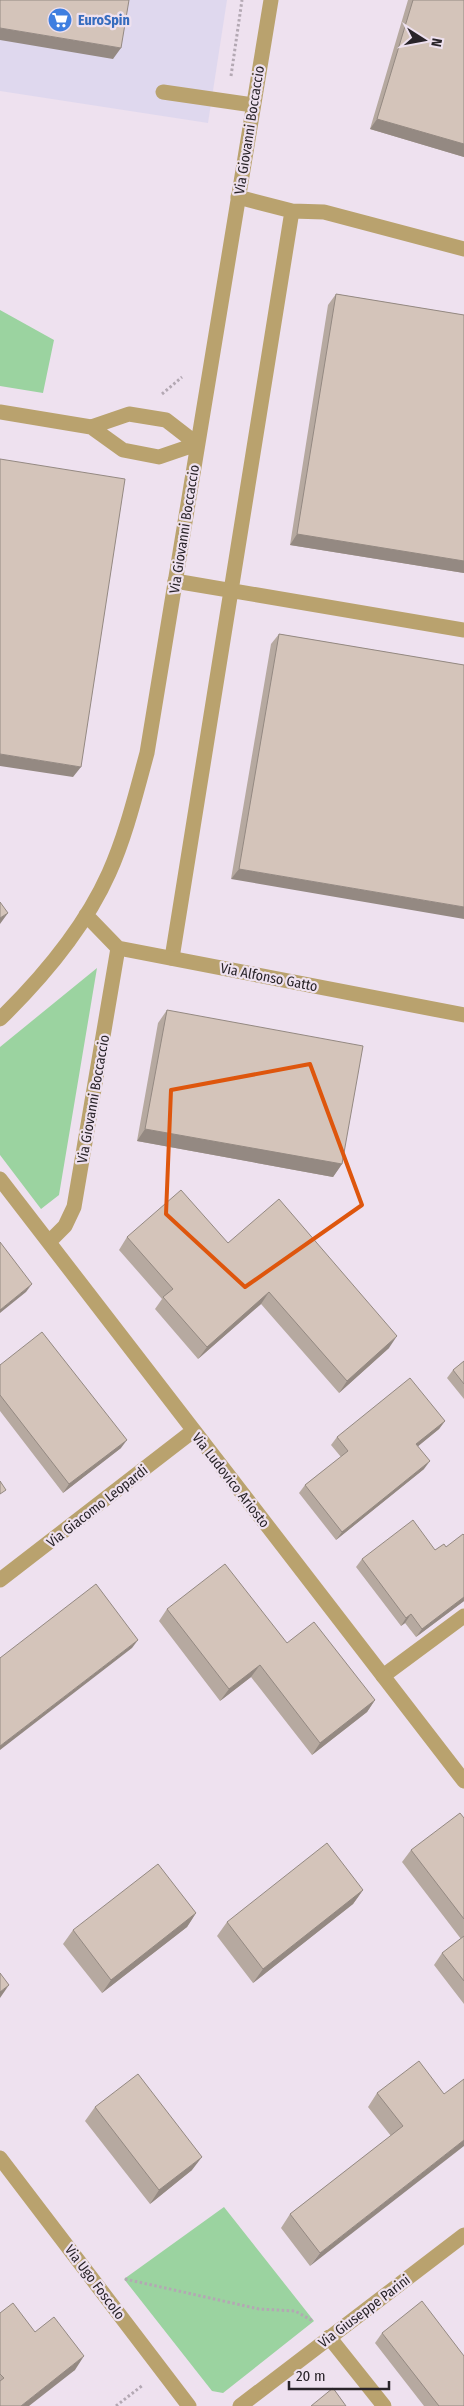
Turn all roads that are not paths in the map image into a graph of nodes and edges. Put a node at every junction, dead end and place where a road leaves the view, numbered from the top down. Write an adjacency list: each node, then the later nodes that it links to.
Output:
1 (271, 0): 3 (street, Via Giovanni Boccaccio)
2 (163, 92): 3 (street)
3 (253, 105): 4 (street, Via Giovanni Boccaccio)
4 (238, 197): 5 (street); 9 (street, Via Giovanni Boccaccio)
5 (292, 211): 6 (street); 11 (street)
6 (464, 249)
7 (0, 412): 8 (street)
8 (91, 427): 9 (street); 9 (street)
9 (197, 444): 10 (street, Via Giovanni Boccaccio)
10 (175, 581): 11 (street); 13 (street, Via Giovanni Boccaccio)
11 (231, 589): 12 (street); 15 (street)
12 (464, 630)
13 (86, 915): 14 (street); 17 (street, Via Giovanni Boccaccio)
14 (118, 948): 15 (street, Via Alfonso Gatto); 19 (street, Via Giovanni Boccaccio)
15 (172, 958): 16 (street, Via Alfonso Gatto)
16 (464, 1015)
17 (0, 1019)
18 (0, 1179): 19 (street, Via Ludovico Ariosto)
19 (49, 1242): 20 (street, Via Ludovico Ariosto)
20 (193, 1431): 21 (street, Via Giacomo Leopardi); 23 (street, Via Ludovico Ariosto)
21 (0, 1580)
22 (464, 1616): 23 (street)
23 (383, 1676): 24 (street, Via Ludovico Ariosto)
24 (464, 1781)
25 (0, 2158): 28 (street, Via Ugo Foscolo)
26 (464, 2235): 27 (street, Via Giuseppe Parini)
27 (330, 2336): 29 (street, Via Giuseppe Parini); 30 (street)
28 (189, 2406)
29 (240, 2406)
30 (384, 2406)

